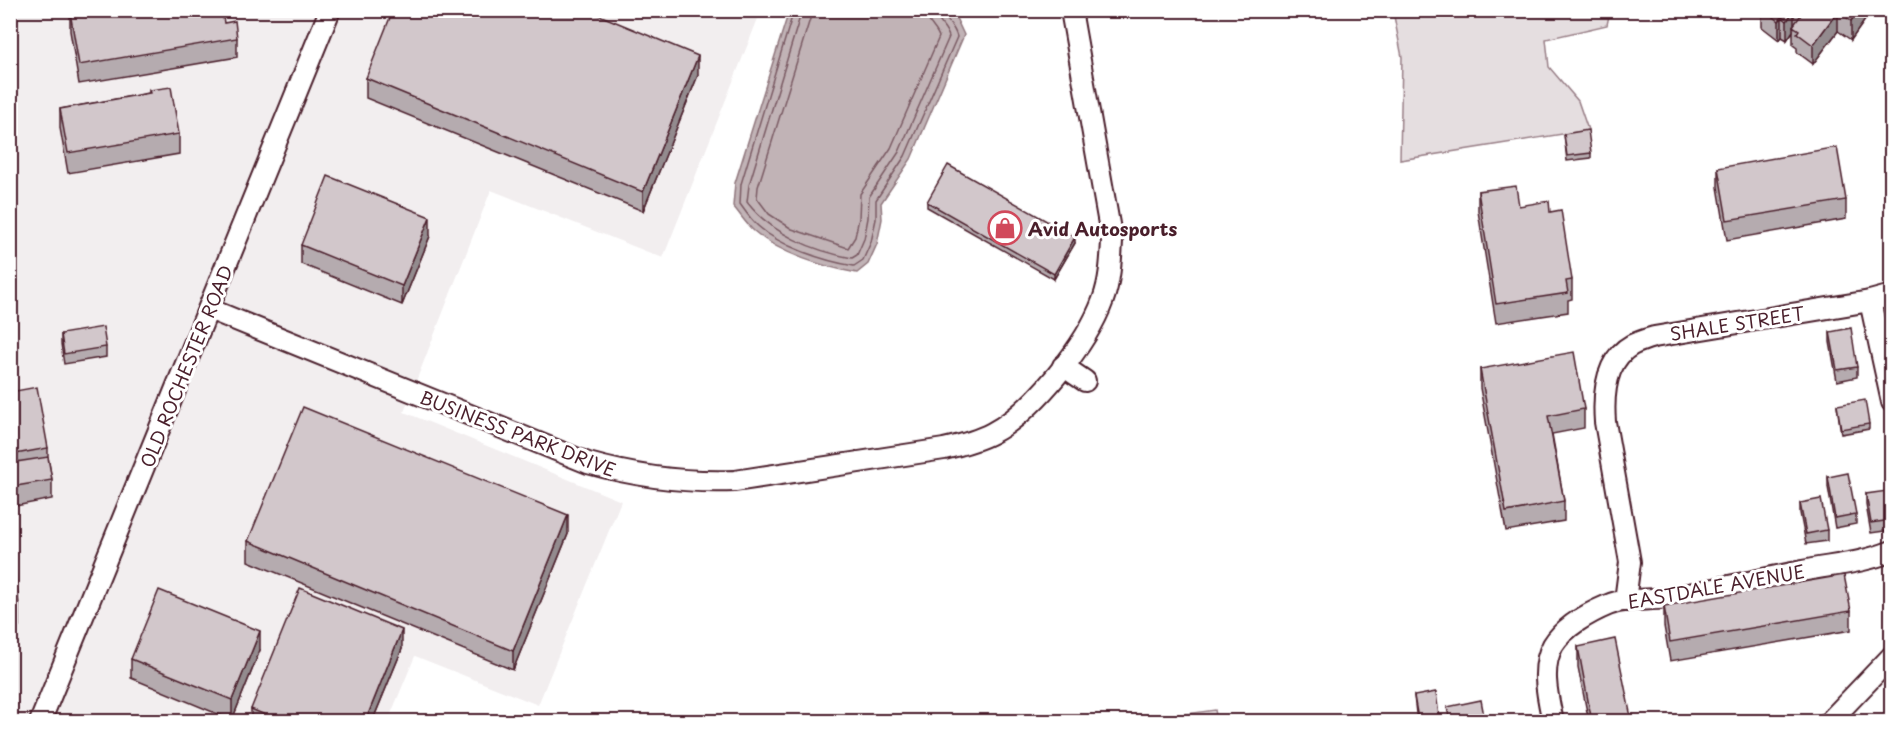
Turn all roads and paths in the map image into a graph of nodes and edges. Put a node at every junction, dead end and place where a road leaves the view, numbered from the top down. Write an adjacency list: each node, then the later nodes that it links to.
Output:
1 (330, 10): 5 (street, OLD ROCHESTER ROAD)
2 (1071, 10): 6 (street, BUSINESS PARK DRIVE)
3 (1892, 295): 4 (street, SHALE STREET)
4 (1870, 301): 8 (street); 10 (street, SHALE STREET)
5 (209, 309): 6 (street, BUSINESS PARK DRIVE); 12 (street, OLD ROCHESTER ROAD)
6 (1063, 366): 7 (street)
7 (1085, 381)
8 (1892, 402)
9 (1892, 551): 10 (street, EASTDALE AVENUE)
10 (1625, 601): 13 (street, EASTDALE AVENUE)
11 (1892, 656): 14 (street)
12 (40, 722)
13 (1553, 722)
14 (1828, 722)

